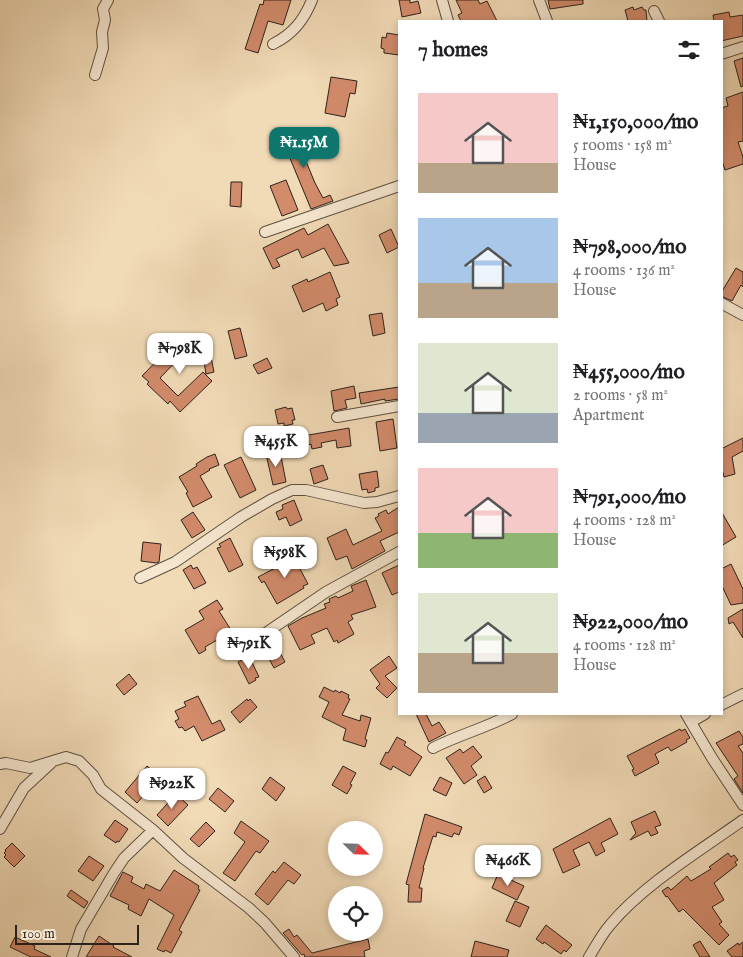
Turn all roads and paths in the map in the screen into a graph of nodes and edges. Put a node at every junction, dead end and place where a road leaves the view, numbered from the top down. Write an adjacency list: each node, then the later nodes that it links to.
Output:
1 (108, 0): 12 (street)
2 (312, 0): 9 (street)
3 (442, 0): 6 (street)
4 (539, 0): 7 (street)
5 (654, 11): 8 (street)
6 (448, 20)
7 (547, 20)
8 (658, 20)
9 (273, 44)
10 (743, 47): 11 (street)
11 (723, 53)
12 (95, 75)
13 (398, 186): 14 (street)
14 (265, 232)
15 (723, 304): 16 (street)
16 (743, 315)
17 (398, 406): 18 (street)
18 (337, 418)
19 (398, 496): 21 (street)
20 (398, 553): 22 (street)
21 (140, 578)
22 (248, 646)
23 (743, 694): 24 (street)
24 (723, 704)
25 (510, 715): 28 (street)
26 (701, 715): 27 (street)
27 (688, 718): 31 (street)
28 (433, 748)
29 (52, 761): 30 (street); 33 (street); 34 (street)
30 (0, 764)
31 (743, 805)
32 (743, 820): 37 (street)
33 (0, 829)
34 (153, 830): 35 (street); 36 (street)
35 (72, 957)
36 (294, 957)
37 (590, 957)

